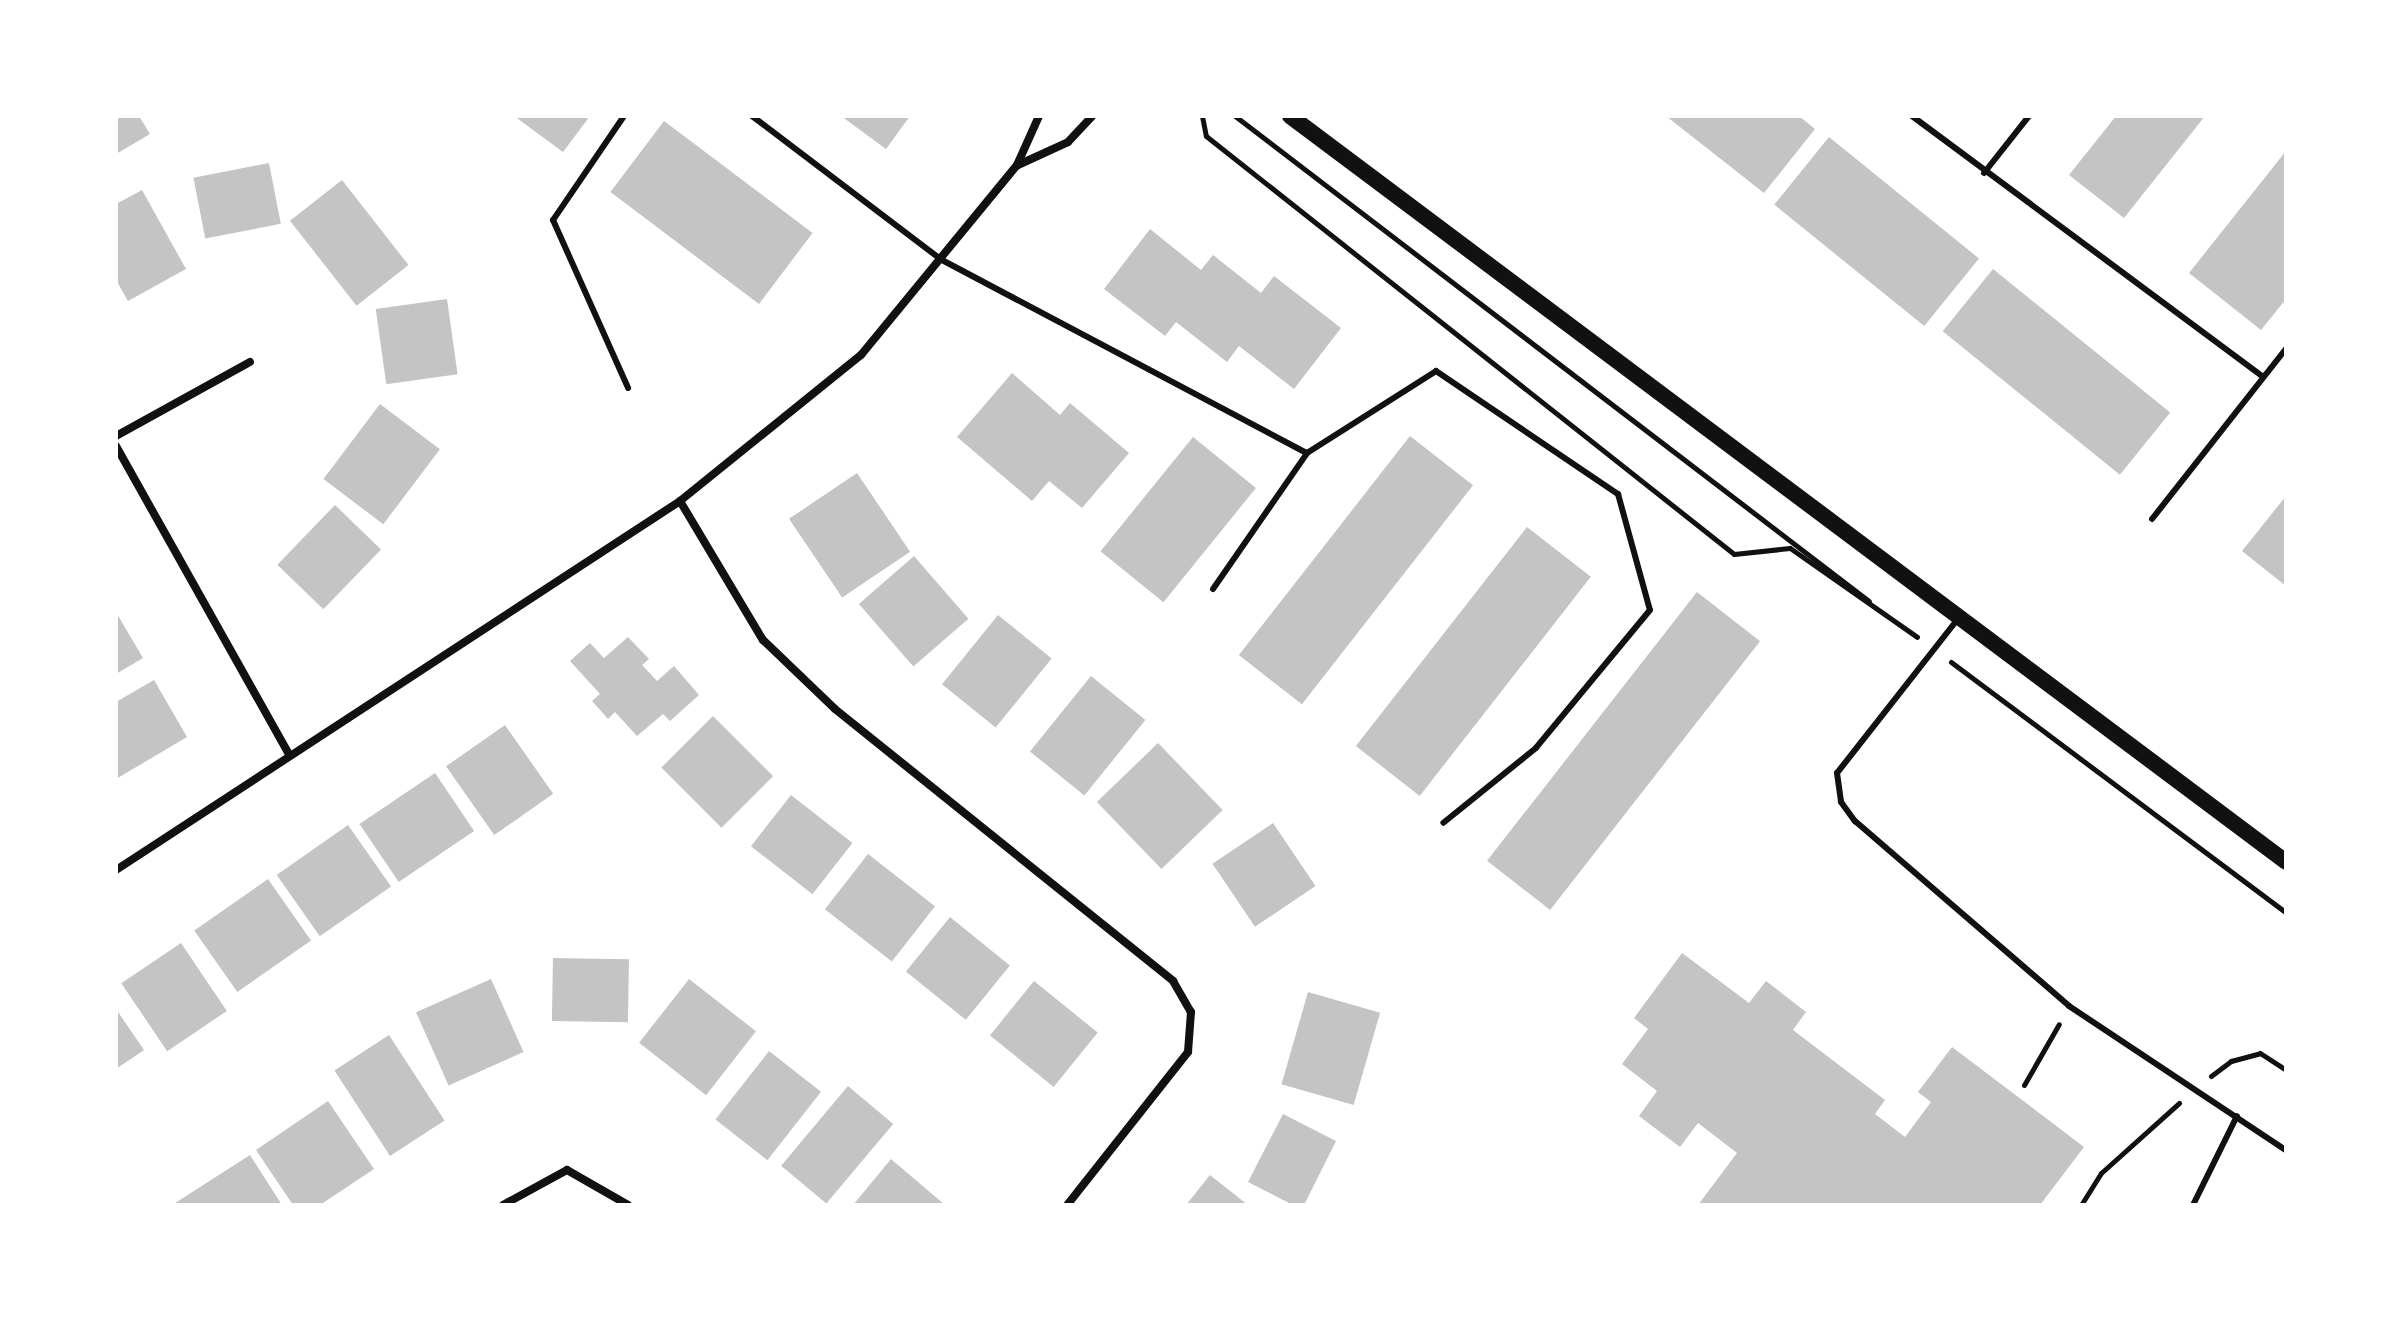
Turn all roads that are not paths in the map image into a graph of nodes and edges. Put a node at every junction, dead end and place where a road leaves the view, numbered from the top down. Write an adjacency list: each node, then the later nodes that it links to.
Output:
1 (624, 116): 14 (lane)
2 (752, 116): 10 (lane)
3 (1039, 116): 8 (street)
4 (1092, 116): 8 (street)
5 (1290, 116): 21 (main road)
6 (1912, 116): 9 (lane)
7 (2029, 116): 9 (lane)
8 (1017, 165): 10 (street)
9 (1984, 173): 13 (lane)
10 (942, 260): 17 (lane); 18 (street)
11 (2286, 349): 13 (lane)
12 (250, 362): 15 (street)
13 (2263, 377): 19 (lane)
14 (628, 388)
15 (116, 436)
16 (116, 446): 22 (street)
17 (1307, 453): 20 (lane); 23 (lane)
18 (680, 501): 22 (street); 30 (street)
19 (2152, 519)
20 (1213, 589)
21 (1959, 617): 24 (main road); 26 (lane)
22 (288, 753): 25 (street)
23 (1443, 823)
24 (2286, 862)
25 (116, 870)
26 (2237, 1116): 27 (lane); 31 (lane)
27 (2286, 1150)
28 (503, 1205): 29 (street)
29 (628, 1205)
30 (1067, 1205)
31 (2193, 1205)

